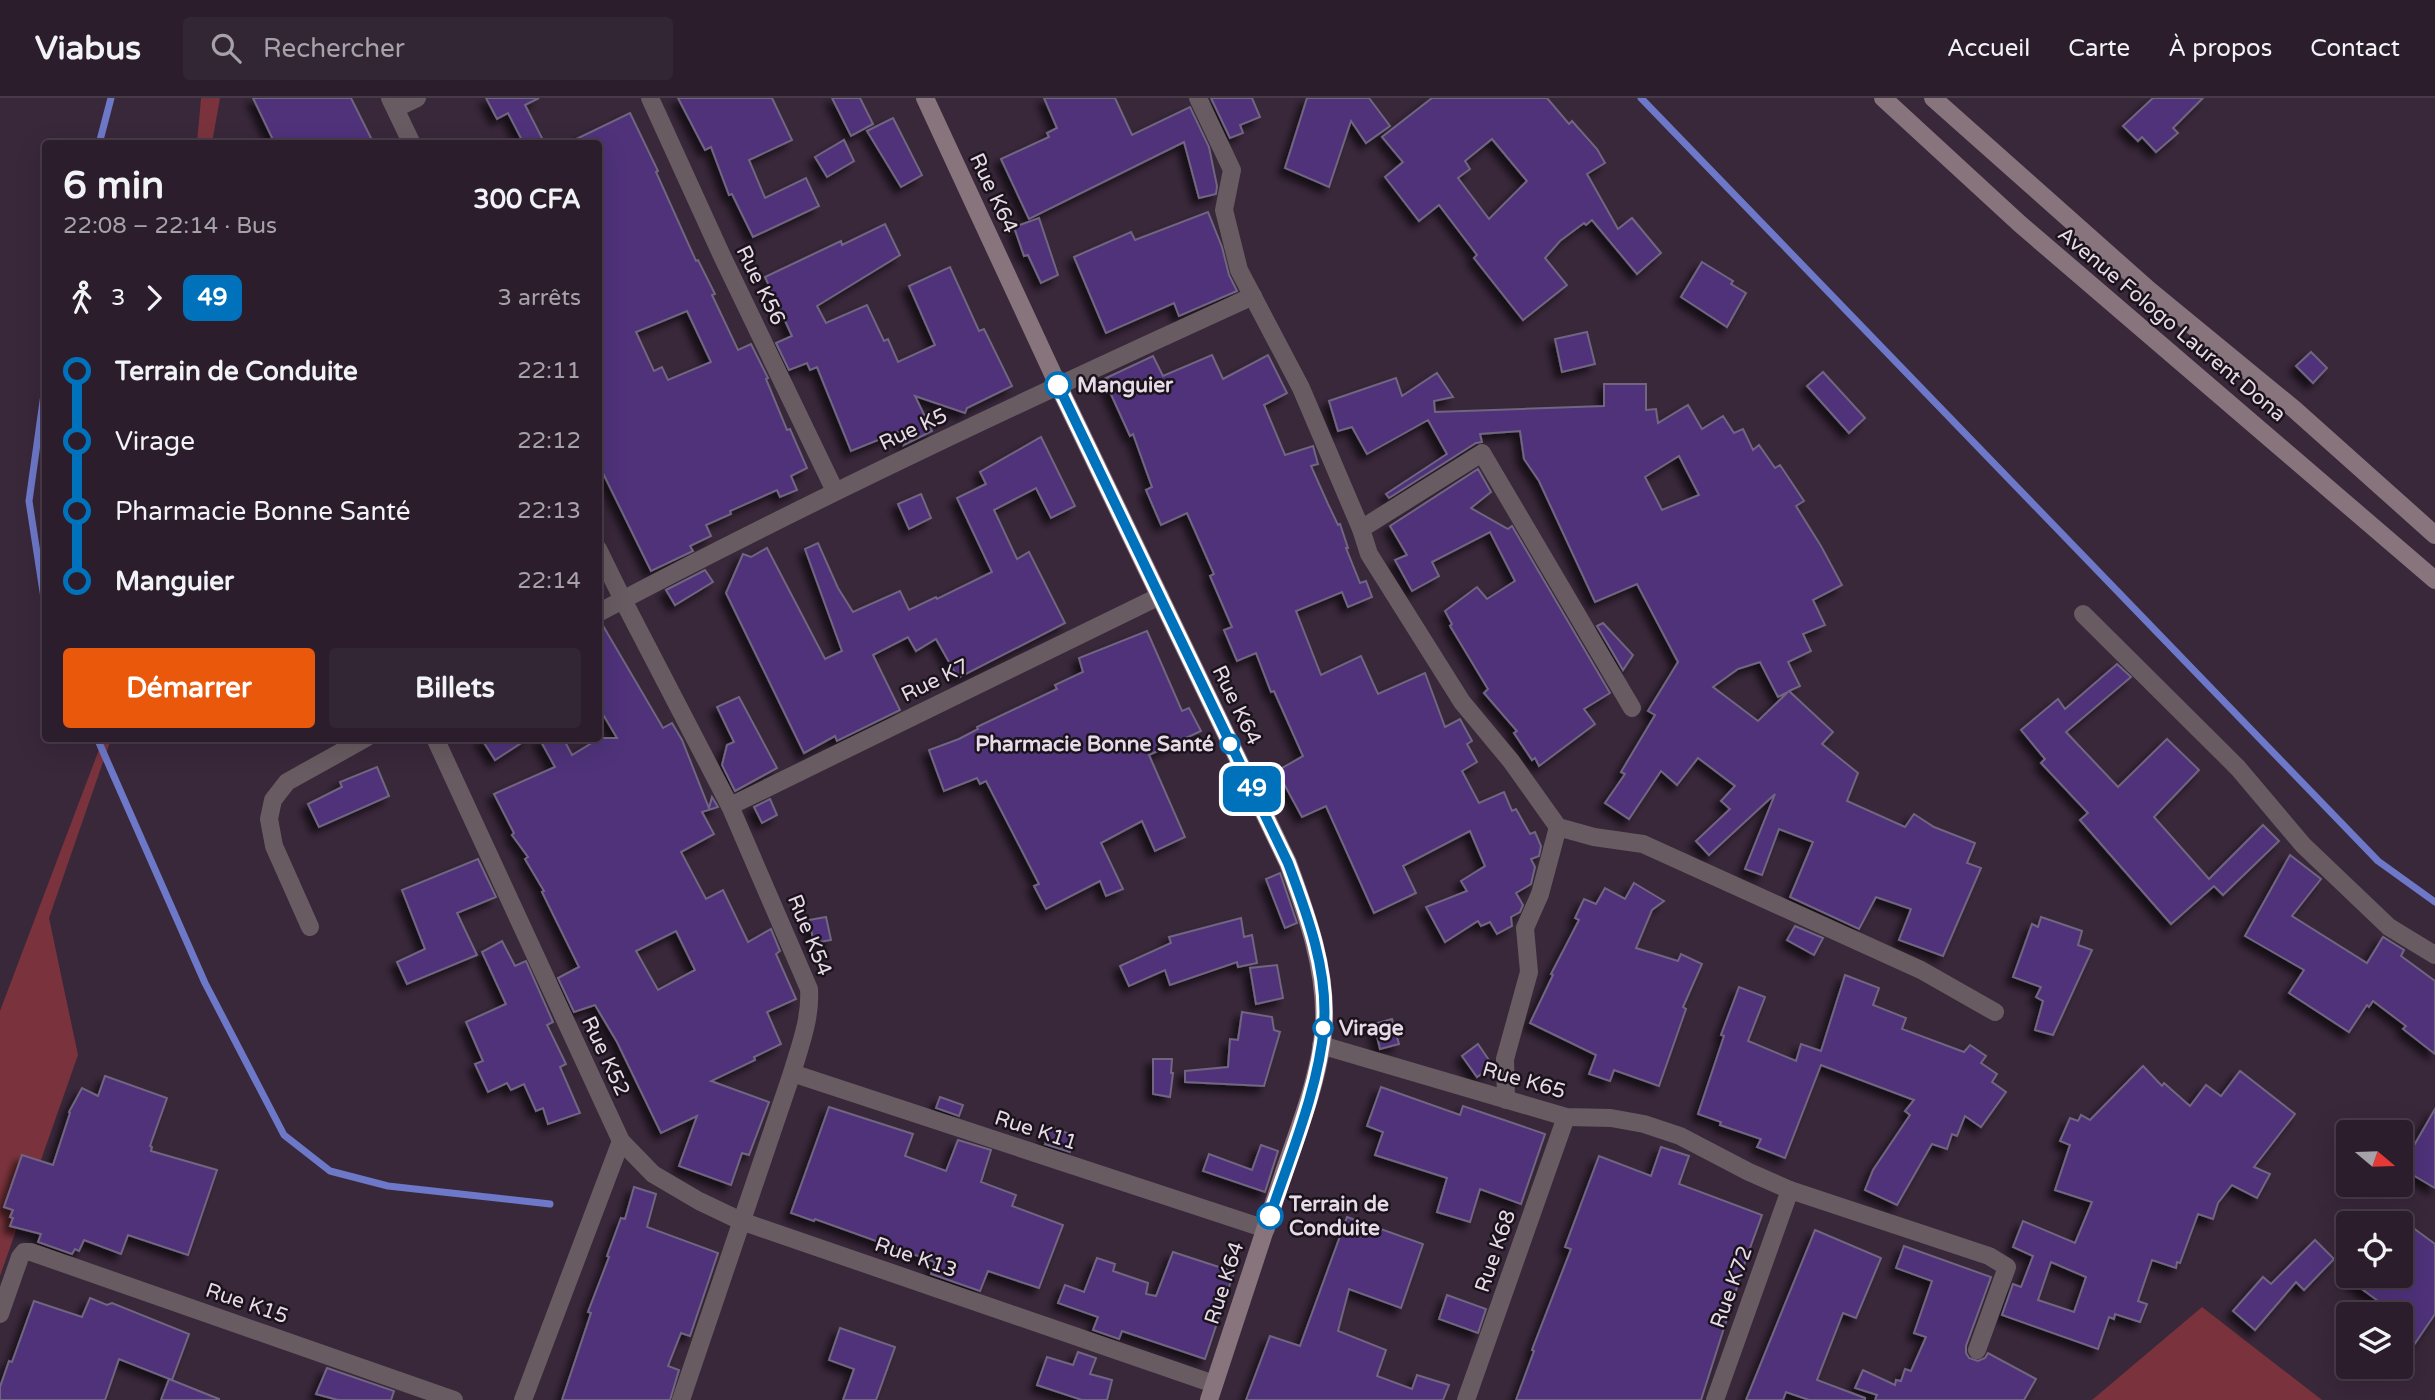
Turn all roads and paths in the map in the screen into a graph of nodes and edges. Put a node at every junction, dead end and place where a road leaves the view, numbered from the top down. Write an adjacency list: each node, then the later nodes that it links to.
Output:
1 (417, 98): 7 (street)
2 (650, 98): 11 (street, Rue K56)
3 (925, 98): 10 (street, Rue K64)
4 (1198, 98): 9 (street)
5 (1883, 98): 15 (street, Avenue Fologo Laurent Dona)
6 (1933, 98): 13 (street, Avenue Fologo Laurent Dona)
7 (393, 103): 8 (street)
8 (410, 140)
9 (1253, 296): 10 (street, Rue K5); 12 (street)
10 (1058, 385): 11 (street, Rue K5); 16 (street, Rue K64)
11 (835, 491): 17 (street, Rue K5)
12 (1361, 529): 20 (street); 24 (street)
13 (2435, 535)
14 (602, 557): 17 (street, Rue K54)
15 (2435, 580)
16 (1160, 596): 23 (street, Rue K7); 28 (street, Rue K64)
17 (623, 600): 18 (street, Rue K5); 23 (street, Rue K54)
18 (602, 611)
19 (2083, 614): 26 (street)
20 (1632, 708)
21 (359, 742): 25 (street)
22 (437, 742): 32 (street, Rue K52)
23 (730, 806): 29 (street, Rue K54)
24 (1558, 827): 27 (street); 30 (street)
25 (310, 927)
26 (2435, 955)
27 (1995, 1012)
28 (1321, 1045): 30 (street, Rue K65); 35 (street, Rue K64)
29 (792, 1073): 34 (street, Rue K54); 35 (street, Rue K11)
30 (1506, 1100): 31 (street, Rue K65)
31 (1566, 1116): 33 (street, Rue K65); 42 (street, Rue K68)
32 (621, 1141): 34 (street, Rue K13); 40 (street)
33 (1790, 1190): 37 (street, Rue K65); 43 (street, Rue K72)
34 (741, 1221): 38 (street, Rue K13); 41 (street, Rue K54)
35 (1266, 1229): 38 (street, Rue K64)
36 (0, 1314): 39 (street, Rue K15)
37 (1977, 1350)
38 (1212, 1392)
39 (454, 1400)
40 (523, 1400)
41 (681, 1400)
42 (1466, 1400)
43 (1715, 1400)

